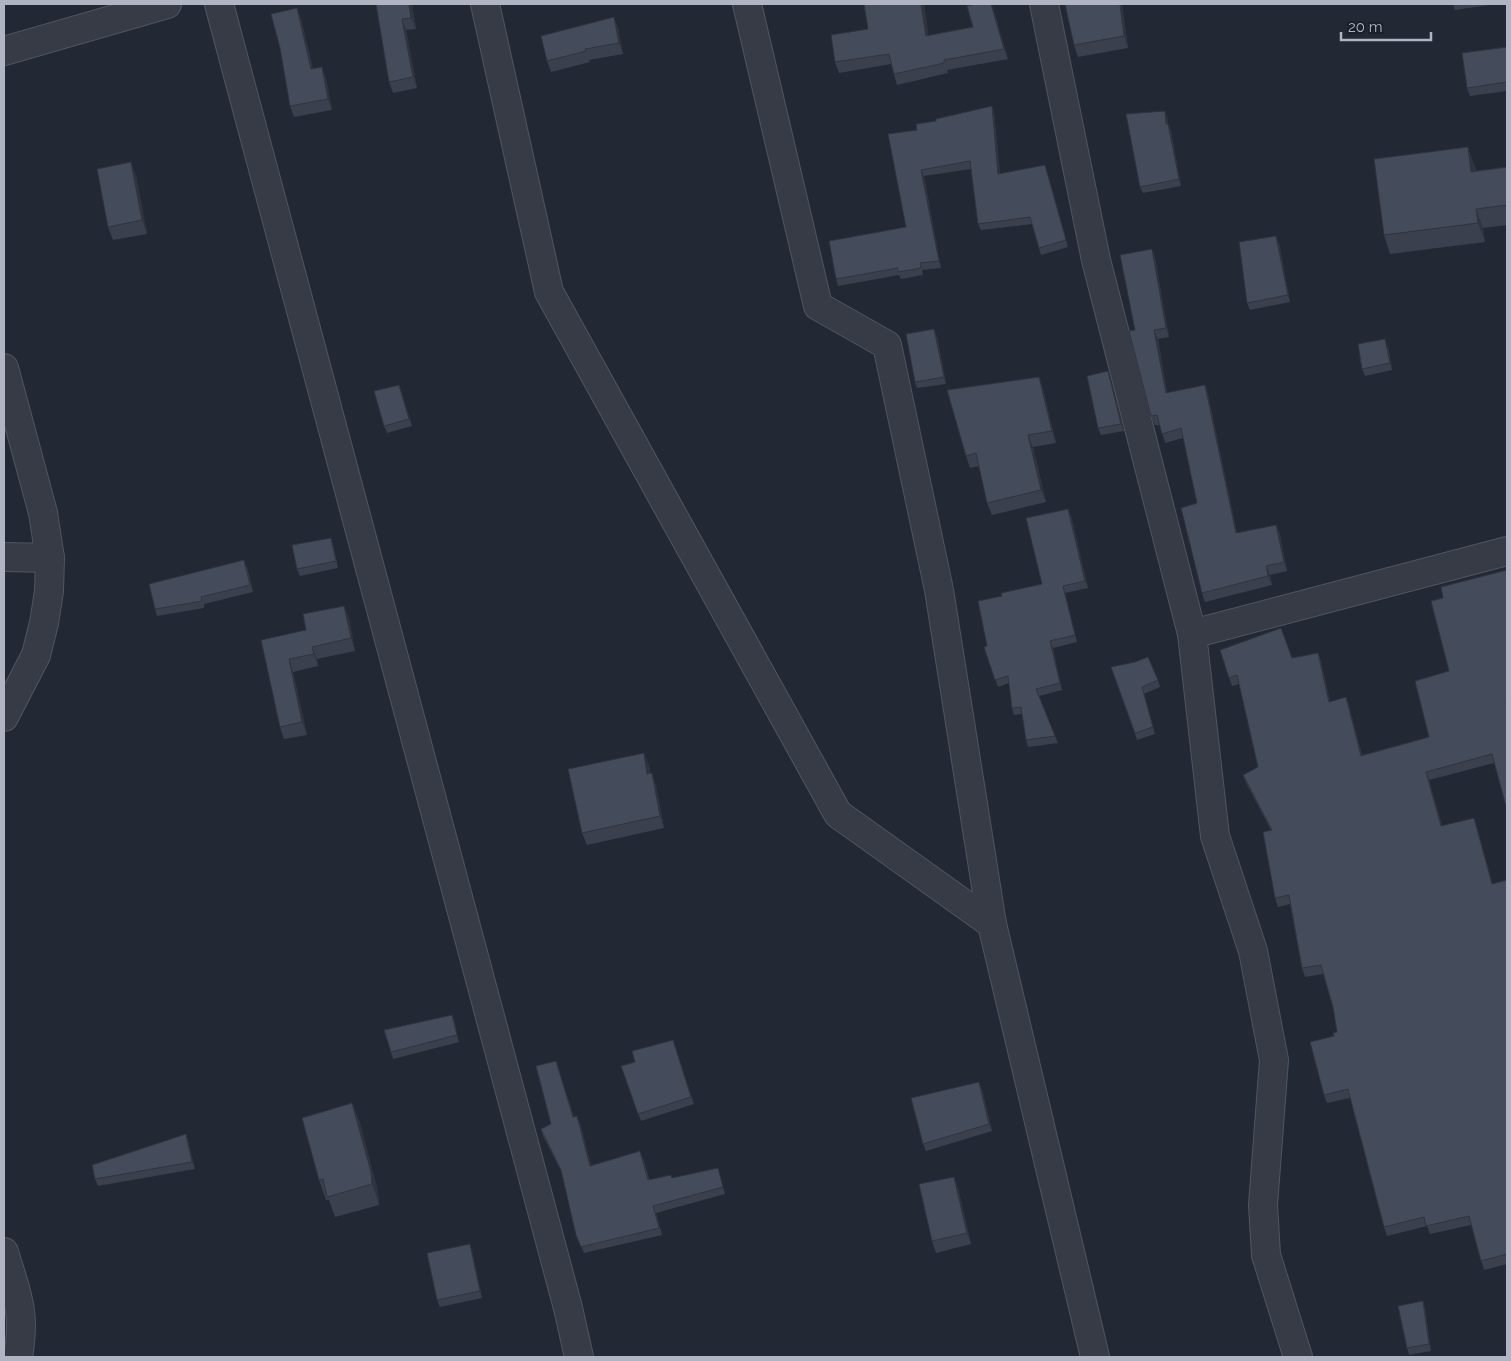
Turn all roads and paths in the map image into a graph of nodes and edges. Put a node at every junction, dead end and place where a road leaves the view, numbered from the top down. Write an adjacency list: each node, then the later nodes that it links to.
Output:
1 (167, 4): 6 (street)
2 (219, 4): 16 (street)
3 (485, 4): 13 (street)
4 (747, 4): 13 (street)
5 (1044, 4): 11 (street)
6 (4, 51)
7 (4, 368): 10 (street)
8 (1507, 551): 11 (street)
9 (4, 557): 10 (street)
10 (50, 558): 12 (street)
11 (1192, 634): 18 (street)
12 (4, 717)
13 (992, 924): 17 (street)
14 (4, 1252): 15 (street)
15 (18, 1357)
16 (579, 1357)
17 (1095, 1357)
18 (1298, 1357)

